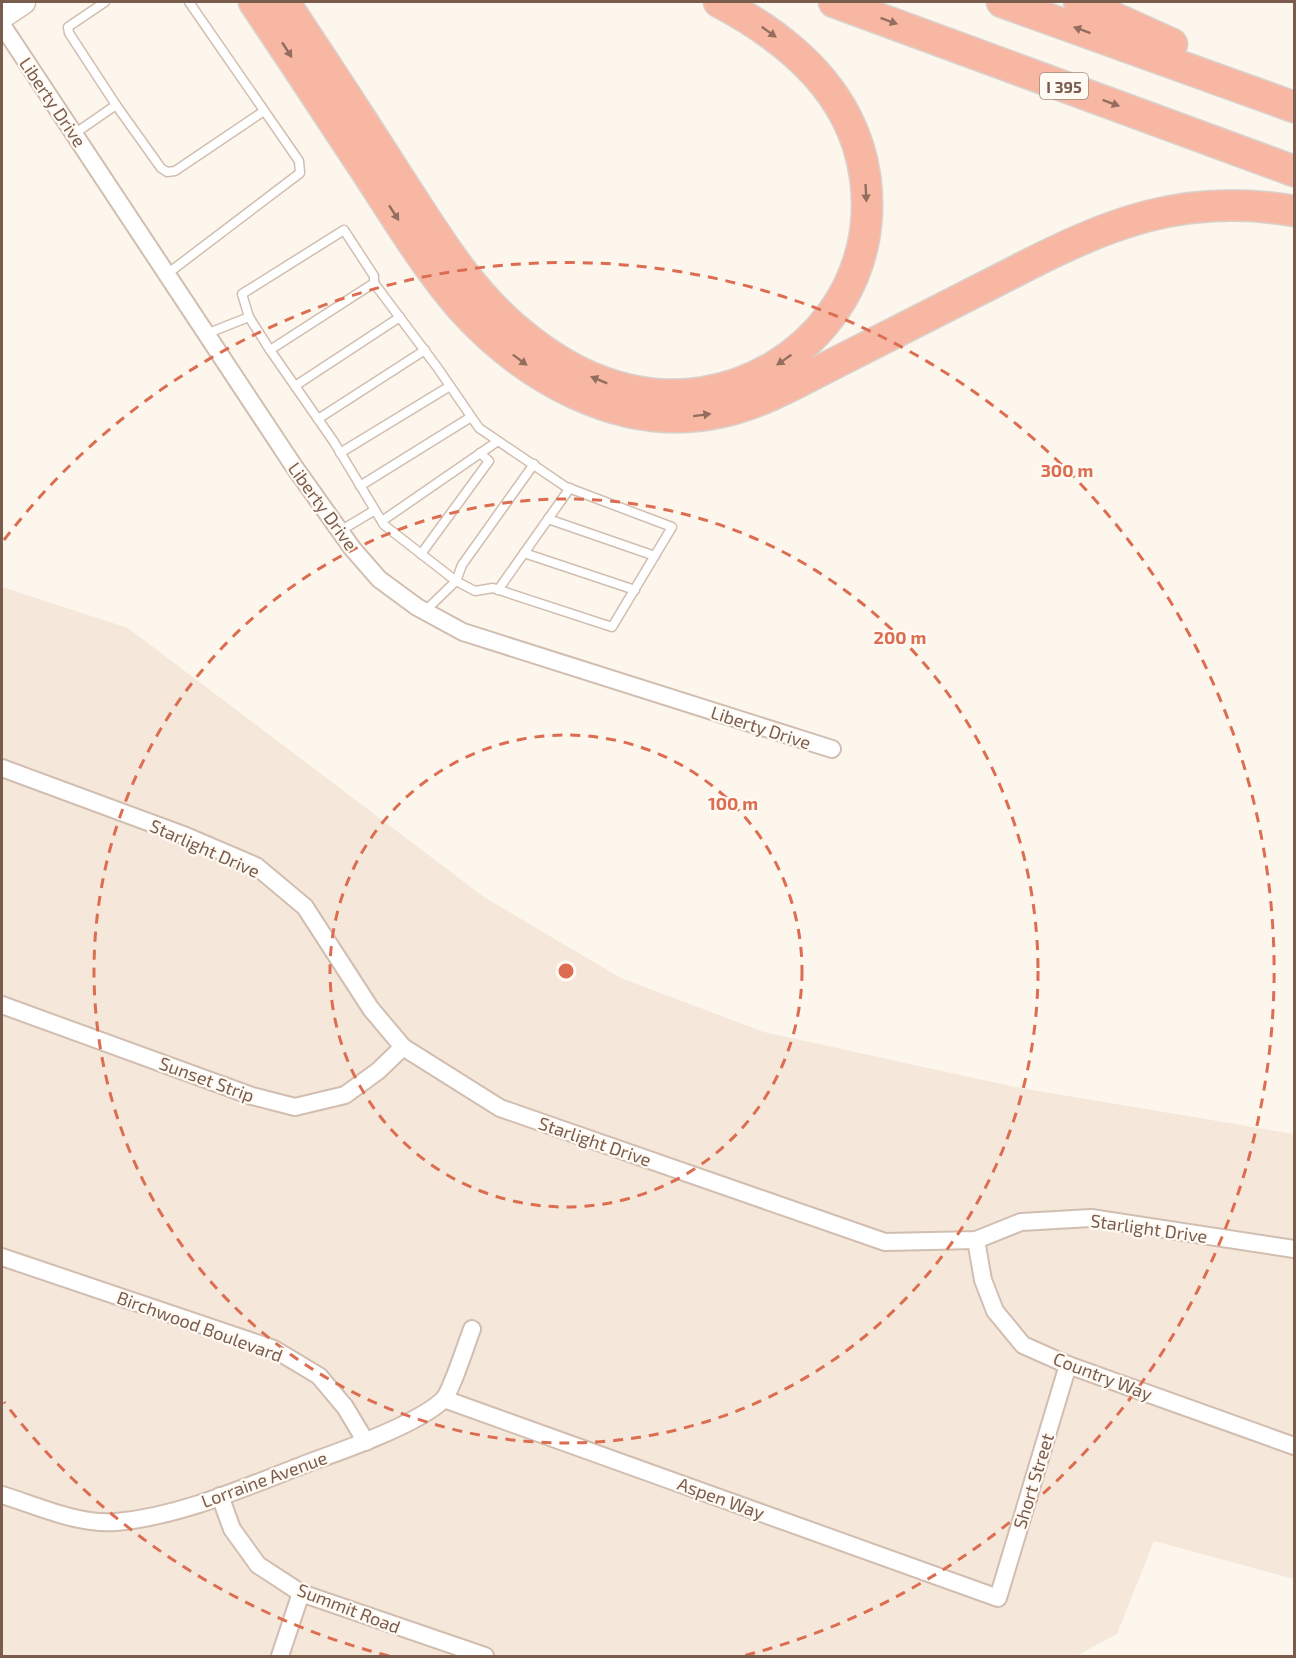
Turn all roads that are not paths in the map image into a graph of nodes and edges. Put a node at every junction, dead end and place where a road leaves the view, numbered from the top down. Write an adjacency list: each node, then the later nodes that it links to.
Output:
1 (23, 2): 10 (main road)
2 (105, 2): 13 (lane)
3 (189, 2): 15 (lane)
4 (254, 2): 18 (highway, one-way to 18)
5 (284, 2): 6 (highway, one-way to 5)
6 (719, 2)
7 (834, 2): 17 (highway, I 395, one-way to 17)
8 (1002, 2): 14 (highway, one-way to 8)
9 (1079, 2): 12 (highway)
10 (2, 16)
11 (2, 25): 16 (street, Liberty Drive)
12 (1294, 101)
13 (116, 105): 15 (lane); 16 (lane)
14 (1294, 107)
15 (264, 111): 19 (lane)
16 (74, 134): 19 (street, Liberty Drive)
17 (1294, 171)
18 (1294, 211)
19 (167, 274): 23 (street, Liberty Drive)
20 (374, 283): 21 (lane); 22 (lane); 24 (lane)
21 (249, 317): 23 (lane); 24 (lane)
22 (399, 317): 25 (lane); 26 (lane)
23 (206, 334): 39 (street, Liberty Drive)
24 (270, 350): 26 (lane)
25 (425, 350): 27 (lane); 29 (lane)
26 (295, 386): 29 (lane)
27 (450, 386): 28 (lane); 31 (lane)
28 (471, 417): 30 (lane); 34 (lane)
29 (318, 419): 31 (lane)
30 (498, 441): 32 (lane); 33 (lane)
31 (340, 453): 34 (lane)
32 (480, 453): 38 (lane); 41 (lane)
33 (534, 464): 35 (lane); 43 (lane)
34 (360, 486): 36 (lane)
35 (570, 488): 37 (lane); 42 (lane)
36 (375, 510): 38 (lane); 39 (lane)
37 (548, 519): 40 (lane); 42 (lane)
38 (382, 521): 41 (lane)
39 (340, 531): 46 (street, Liberty Drive)
40 (524, 553): 44 (lane); 45 (lane)
41 (421, 554): 43 (lane)
42 (655, 556): 45 (lane)
43 (456, 582): 44 (lane); 46 (lane)
44 (498, 590): 45 (lane)
45 (634, 590)
46 (426, 611): 47 (street, Liberty Drive)
47 (832, 749)
48 (2, 768): 50 (street, Starlight Drive)
49 (2, 1005): 50 (street, Sunset Strip)
50 (402, 1047): 51 (street, Starlight Drive)
51 (975, 1240): 52 (street, Starlight Drive); 55 (street, Country Way)
52 (1294, 1250)
53 (2, 1257): 57 (street, Birchwood Boulevard)
54 (472, 1329): 56 (street)
55 (1068, 1365): 58 (street, Country Way); 62 (street, Short Street)
56 (444, 1399): 57 (street, Lorraine Avenue); 62 (street, Aspen Way)
57 (366, 1442): 60 (street, Lorraine Avenue)
58 (1294, 1446)
59 (2, 1495): 60 (street, Lorraine Avenue)
60 (220, 1496): 61 (street, Summit Road)
61 (302, 1593): 63 (street); 64 (street, Summit Road)
62 (998, 1598)
63 (280, 1656)
64 (485, 1656)

